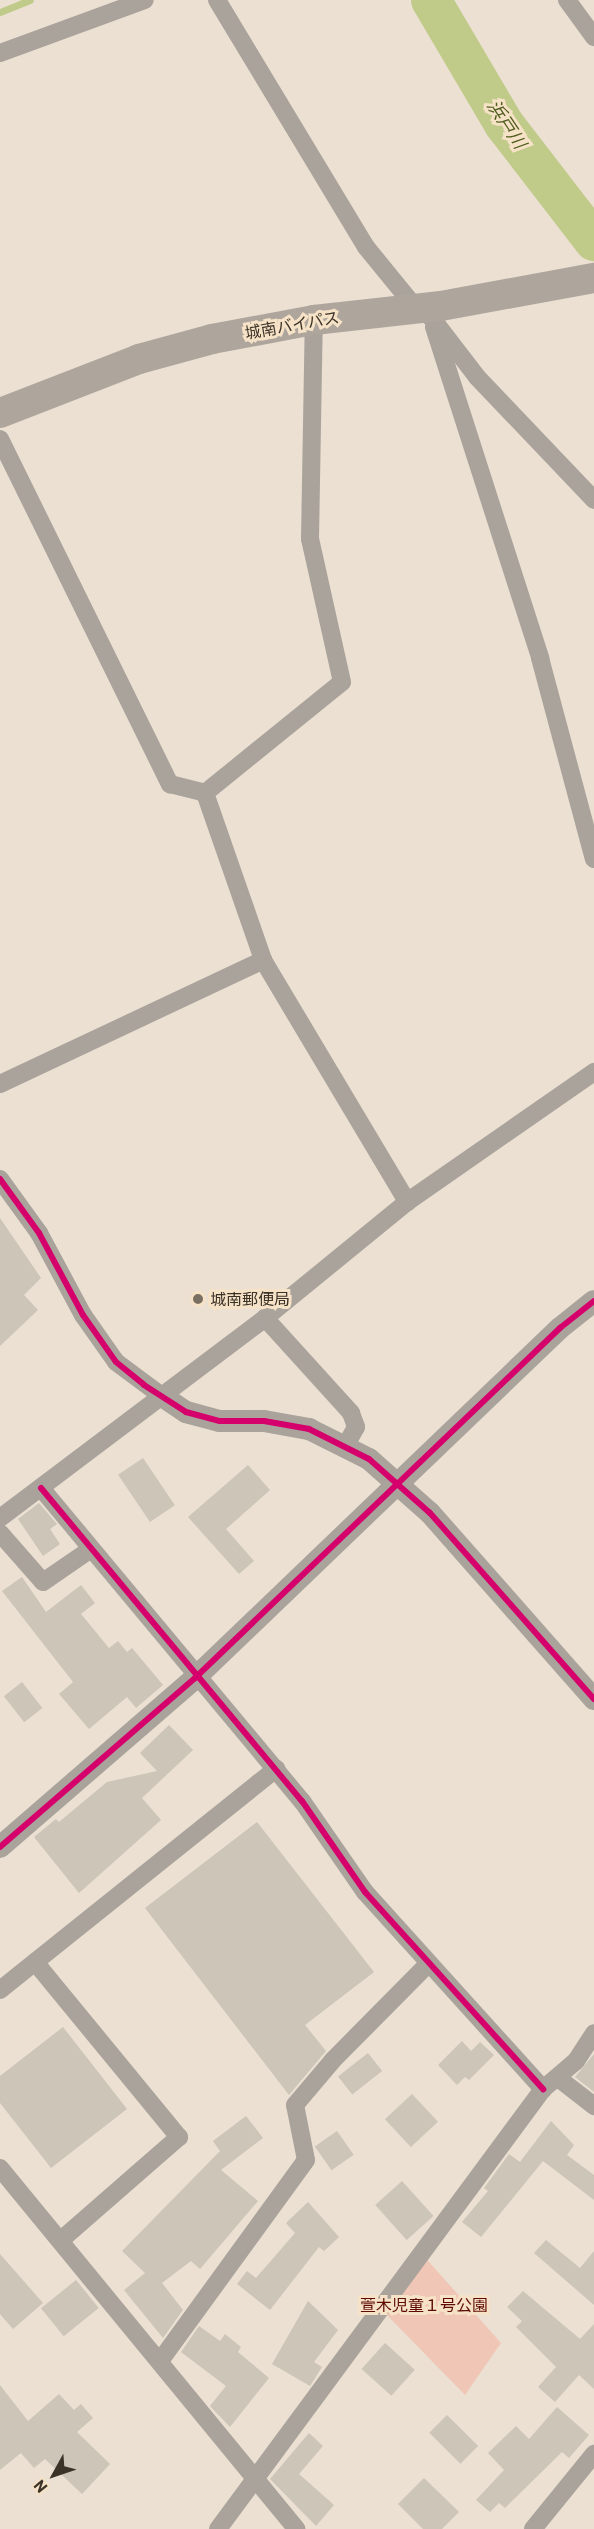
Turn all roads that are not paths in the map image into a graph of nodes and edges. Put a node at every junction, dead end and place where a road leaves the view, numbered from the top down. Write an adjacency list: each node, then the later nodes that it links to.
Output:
1 (145, 0): 5 (street)
2 (217, 0): 7 (street)
3 (567, 0): 4 (street)
4 (594, 37)
5 (0, 53)
6 (594, 278): 7 (highway, 城南バイパス)
7 (429, 310): 8 (highway, 城南バイパス); 11 (street); 13 (street)
8 (315, 320): 9 (highway, 城南バイパス); 12 (street)
9 (0, 412)
10 (0, 439): 12 (street)
11 (594, 500)
12 (205, 793): 14 (street)
13 (594, 859)
14 (263, 960): 16 (street); 18 (street)
15 (594, 1072): 18 (street)
16 (0, 1084)
17 (0, 1179): 21 (street)
18 (407, 1202): 20 (street)
19 (594, 1301): 23 (street)
20 (265, 1318): 21 (street); 22 (street)
21 (162, 1396): 22 (street); 24 (street)
22 (346, 1445): 23 (street)
23 (400, 1485): 28 (street); 29 (street)
24 (41, 1488): 25 (street); 27 (street)
25 (0, 1518)
26 (0, 1533): 27 (street)
27 (91, 1549): 28 (street)
28 (195, 1677): 30 (street); 31 (street)
29 (594, 1699)
30 (276, 1769): 32 (street); 33 (street)
31 (0, 1847)
32 (35, 1962): 34 (street); 40 (street)
33 (429, 1963): 37 (street); 41 (street)
34 (0, 1990)
35 (594, 2033): 36 (street)
36 (558, 2078): 37 (street); 38 (street)
37 (543, 2089): 43 (street)
38 (594, 2106)
39 (0, 2168): 40 (street)
40 (61, 2240): 41 (street)
41 (160, 2361): 43 (street)
42 (594, 2454): 46 (street)
43 (254, 2478): 44 (street); 45 (street)
44 (218, 2529)
45 (297, 2529)
46 (533, 2529)

